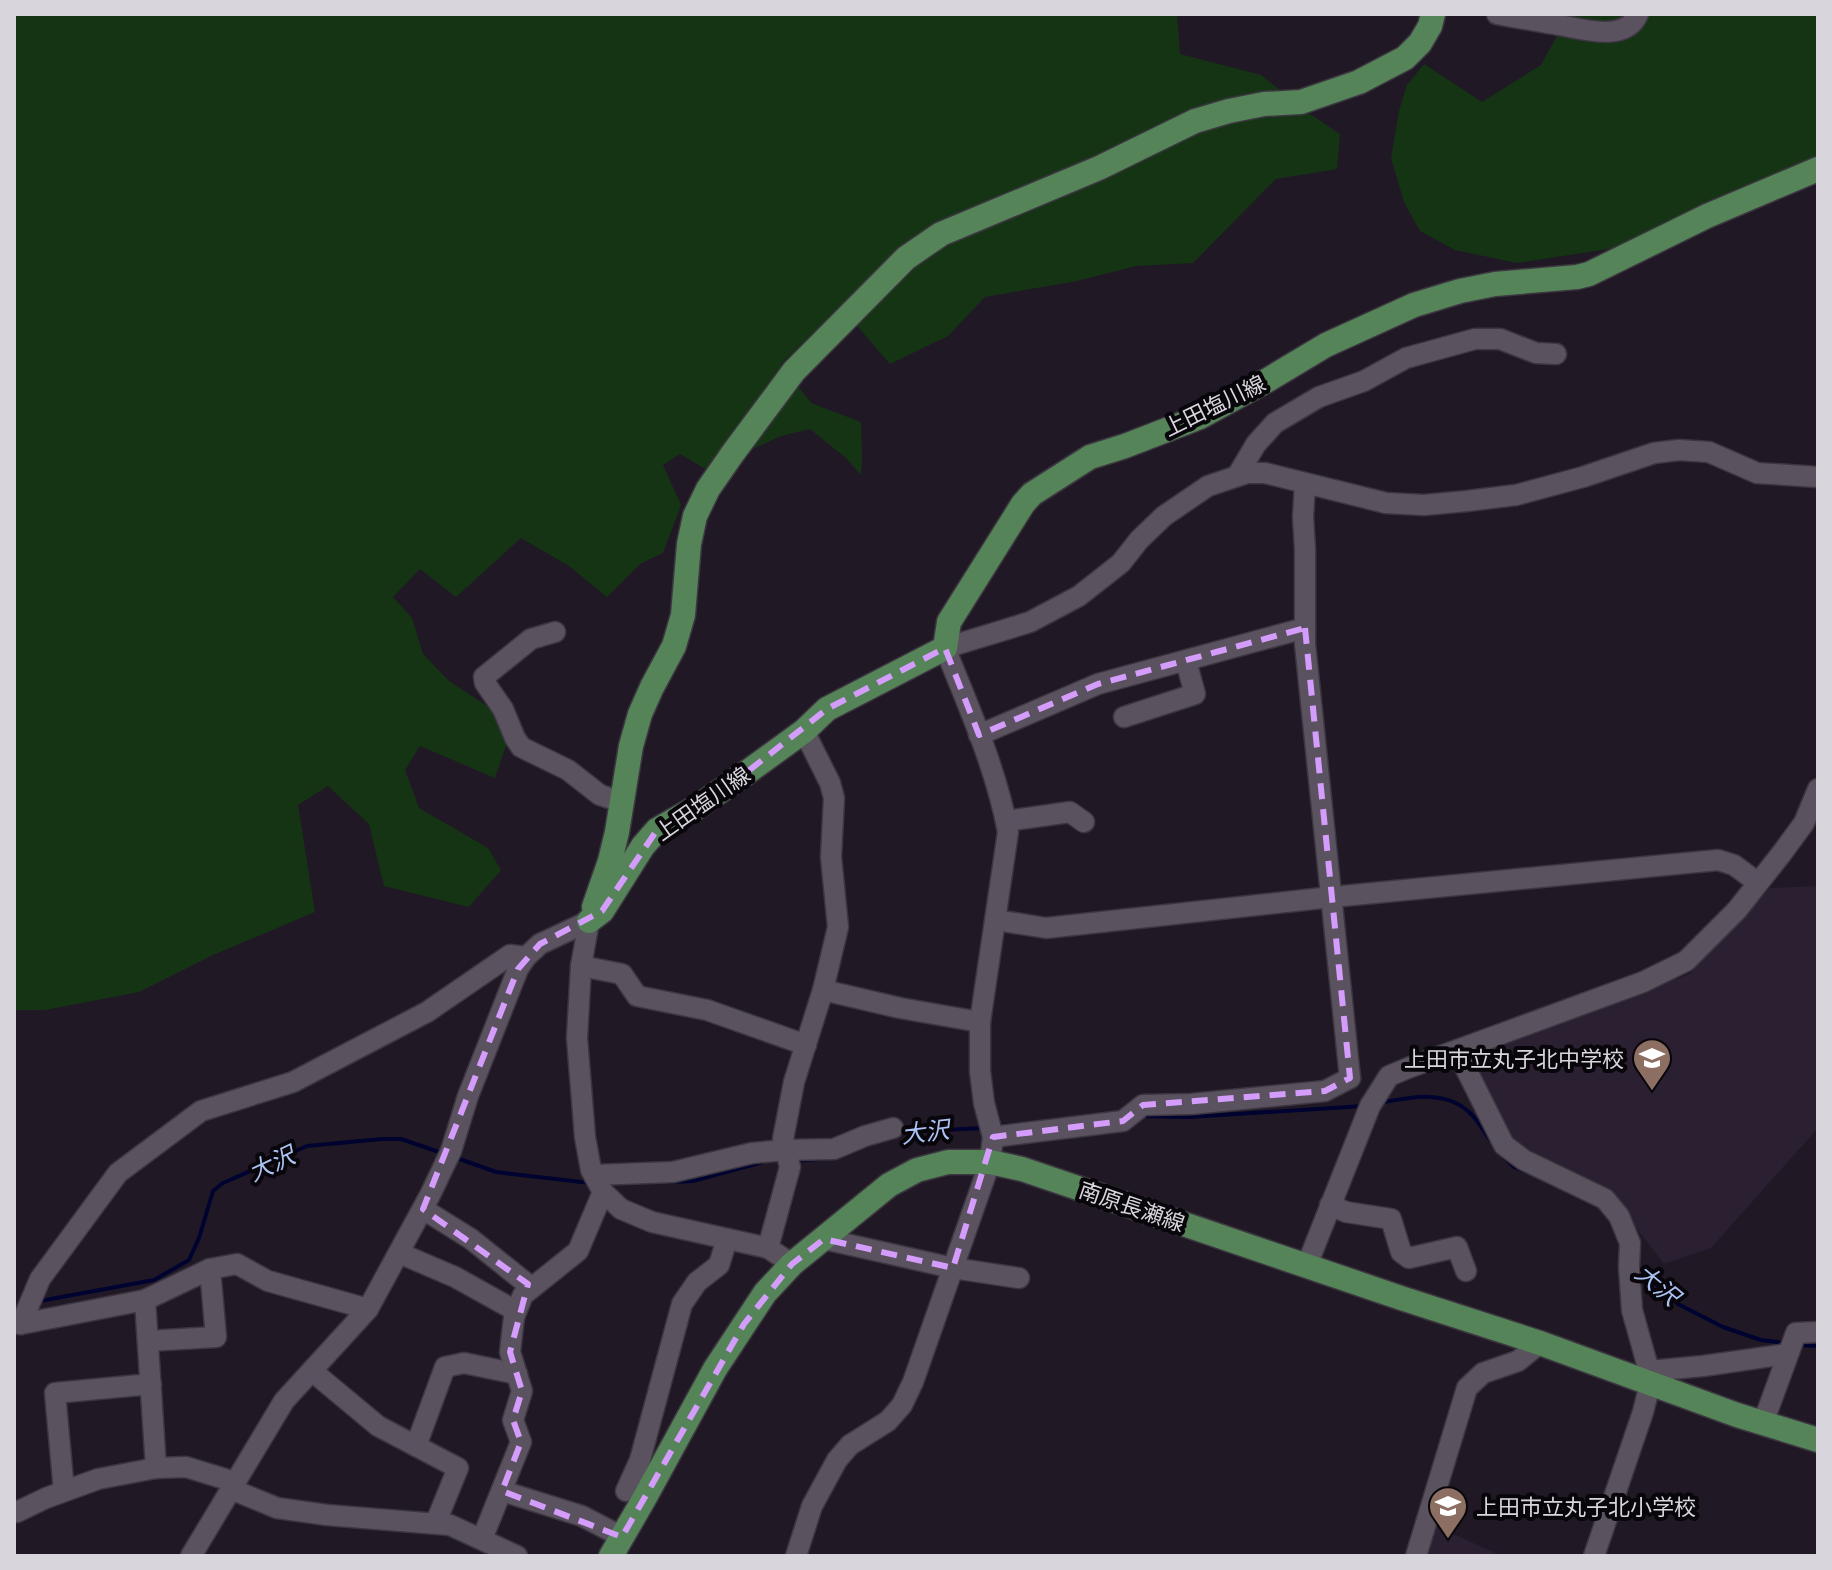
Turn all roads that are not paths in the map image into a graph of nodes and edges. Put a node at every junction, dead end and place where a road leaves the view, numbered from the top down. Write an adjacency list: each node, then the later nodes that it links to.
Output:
1 (1433, 14): 17 (main road, 上田塩川線)
2 (1497, 14): 3 (street)
3 (1638, 14)
4 (1818, 169): 11 (main road, 上田塩川線)
5 (1556, 354): 6 (street)
6 (1237, 476): 8 (street); 11 (street)
7 (1818, 477): 8 (street)
8 (1305, 484): 9 (street)
9 (1305, 628): 12 (street); 21 (street)
10 (555, 632): 17 (street)
11 (945, 648): 14 (main road, 上田塩川線); 15 (street)
12 (1186, 661): 13 (street); 15 (street)
13 (1124, 717)
14 (804, 731): 23 (main road, 上田塩川線); 26 (street)
15 (979, 735): 18 (street)
16 (1818, 789): 20 (street)
17 (622, 802): 23 (main road, 上田塩川線)
18 (1006, 821): 19 (street); 22 (street)
19 (1084, 822)
20 (1757, 882): 21 (street); 29 (street)
21 (1332, 897): 22 (street); 30 (street)
22 (996, 920): 27 (street)
23 (589, 921): 24 (street); 25 (street)
24 (526, 957): 37 (street); 52 (street)
25 (581, 966): 28 (street); 35 (street)
26 (823, 990): 27 (street); 28 (street)
27 (980, 1022): 34 (street)
28 (806, 1045): 33 (street)
29 (1457, 1051): 31 (street); 59 (street)
30 (1350, 1078): 31 (street); 34 (street)
31 (1379, 1092): 36 (street)
32 (893, 1128): 33 (street)
33 (786, 1150): 35 (street); 40 (street)
34 (991, 1150): 39 (main road, 南原長瀬線); 43 (main road, 南原長瀬線); 44 (street)
35 (599, 1184): 38 (street); 48 (street)
36 (1330, 1205): 43 (street); 46 (street)
37 (423, 1209): 41 (street); 48 (street)
38 (727, 1239): 40 (street); 68 (street)
39 (824, 1239): 42 (main road, 南原長瀬線); 44 (street)
40 (768, 1248): 42 (street)
41 (399, 1253): 50 (street); 51 (street)
42 (792, 1264): 72 (main road, 南原長瀬線)
43 (1307, 1265): 55 (main road, 南原長瀬線)
44 (953, 1268): 47 (street); 75 (street)
45 (210, 1269): 49 (street); 50 (street); 54 (street)
46 (1466, 1271)
47 (1019, 1278)
48 (531, 1287): 51 (street)
49 (145, 1300): 52 (street); 54 (street)
50 (368, 1309): 57 (street)
51 (516, 1311): 58 (street)
52 (17, 1323)
53 (1818, 1332): 56 (street)
54 (148, 1341): 60 (street)
55 (1540, 1343): 59 (main road, 南原長瀬線); 76 (street)
56 (1787, 1354): 59 (street); 61 (street)
57 (312, 1371): 63 (street); 65 (street)
58 (517, 1374): 63 (street); 67 (street)
59 (1650, 1377): 61 (main road, 南原長瀬線); 77 (street)
60 (151, 1384): 64 (street); 66 (street)
61 (1763, 1423): 62 (main road, 南原長瀬線)
62 (1818, 1440)
63 (416, 1446): 70 (street)
64 (156, 1468): 65 (street); 66 (street)
65 (233, 1485): 70 (street); 73 (street)
66 (64, 1491): 69 (street)
67 (502, 1491): 71 (street); 72 (street)
68 (626, 1491)
69 (14, 1511)
70 (436, 1522): 71 (street)
71 (482, 1539): 74 (street)
72 (616, 1546)
73 (191, 1556)
74 (517, 1556)
75 (796, 1556)
76 (1416, 1556)
77 (1594, 1556)

